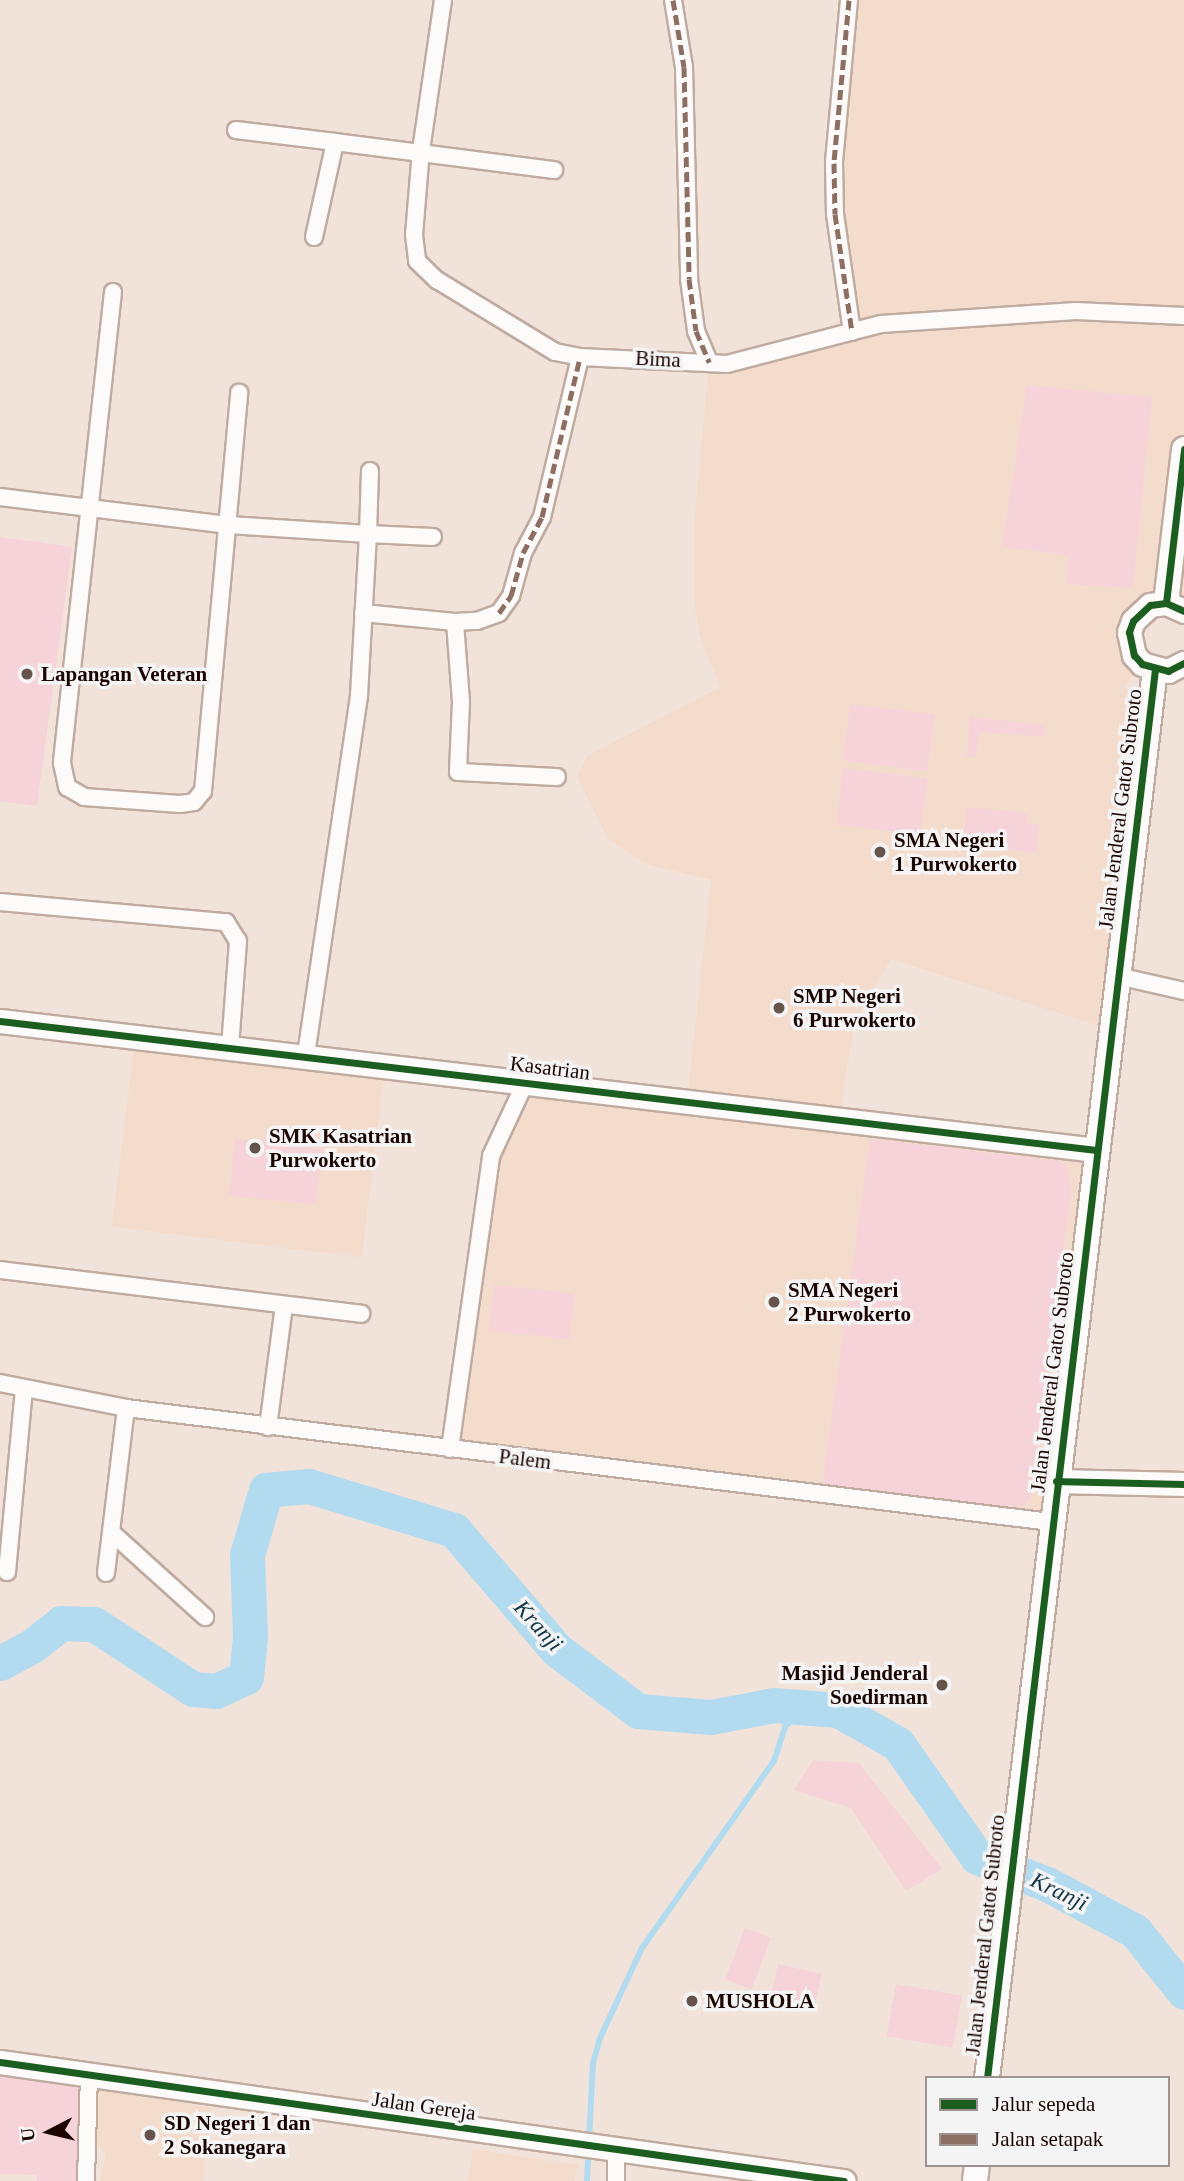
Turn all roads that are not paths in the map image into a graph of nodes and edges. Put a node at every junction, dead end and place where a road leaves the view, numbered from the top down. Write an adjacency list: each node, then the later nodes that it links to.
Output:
1 (443, 0): 6 (street, Bima)
2 (673, 0): 13 (street)
3 (849, 0): 11 (street)
4 (236, 130): 5 (street)
5 (335, 142): 6 (street); 8 (street)
6 (421, 150): 7 (street); 12 (street, Bima)
7 (554, 170)
8 (314, 237)
9 (113, 292): 18 (street)
10 (1184, 316): 11 (street, Bima)
11 (852, 332): 13 (street, Bima)
12 (580, 357): 13 (street, Bima); 24 (street)
13 (709, 362)
14 (239, 393): 19 (street)
15 (1184, 449): 22 (main road)
16 (370, 471): 20 (street)
17 (0, 497): 18 (street)
18 (93, 506): 19 (street); 19 (street)
19 (229, 525): 20 (street)
20 (368, 534): 21 (street); 23 (street)
21 (433, 537)
22 (1175, 607): 26 (street)
23 (363, 613): 24 (street); 33 (street)
24 (455, 622): 27 (street)
25 (1184, 663): 26 (street)
26 (1155, 670): 29 (main road, Jalan Jenderal Gatot Subroto)
27 (557, 777)
28 (0, 902): 32 (street)
29 (1118, 976): 30 (street); 35 (main road, Jalan Jenderal Gatot Subroto)
30 (1184, 991)
31 (0, 1021): 32 (street, Kasatrian)
32 (230, 1048): 33 (street, Kasatrian)
33 (306, 1057): 34 (street, Kasatrian)
34 (525, 1083): 35 (street, Kasatrian); 43 (street)
35 (1096, 1150): 44 (main road, Jalan Jenderal Gatot Subroto)
36 (0, 1270): 37 (street)
37 (284, 1305): 38 (street); 42 (street)
38 (361, 1314)
39 (0, 1383): 40 (street, Palem)
40 (24, 1389): 41 (street, Palem); 48 (street)
41 (126, 1408): 42 (street, Palem); 47 (street)
42 (268, 1427): 43 (street, Palem)
43 (450, 1449): 46 (street, Palem)
44 (1056, 1481): 45 (street); 46 (main road, Jalan Jenderal Gatot Subroto)
45 (1184, 1484)
46 (1051, 1522): 53 (main road, Jalan Jenderal Gatot Subroto)
47 (111, 1532): 49 (street); 50 (street)
48 (7, 1572)
49 (106, 1573)
50 (205, 1618)
51 (0, 2062): 52 (street, Jalan Gereja)
52 (89, 2075): 54 (street, Jalan Gereja); 55 (street)
53 (987, 2076)
54 (611, 2149): 56 (street); 57 (street, Jalan Gereja)
55 (86, 2181)
56 (616, 2181)
57 (844, 2181)

